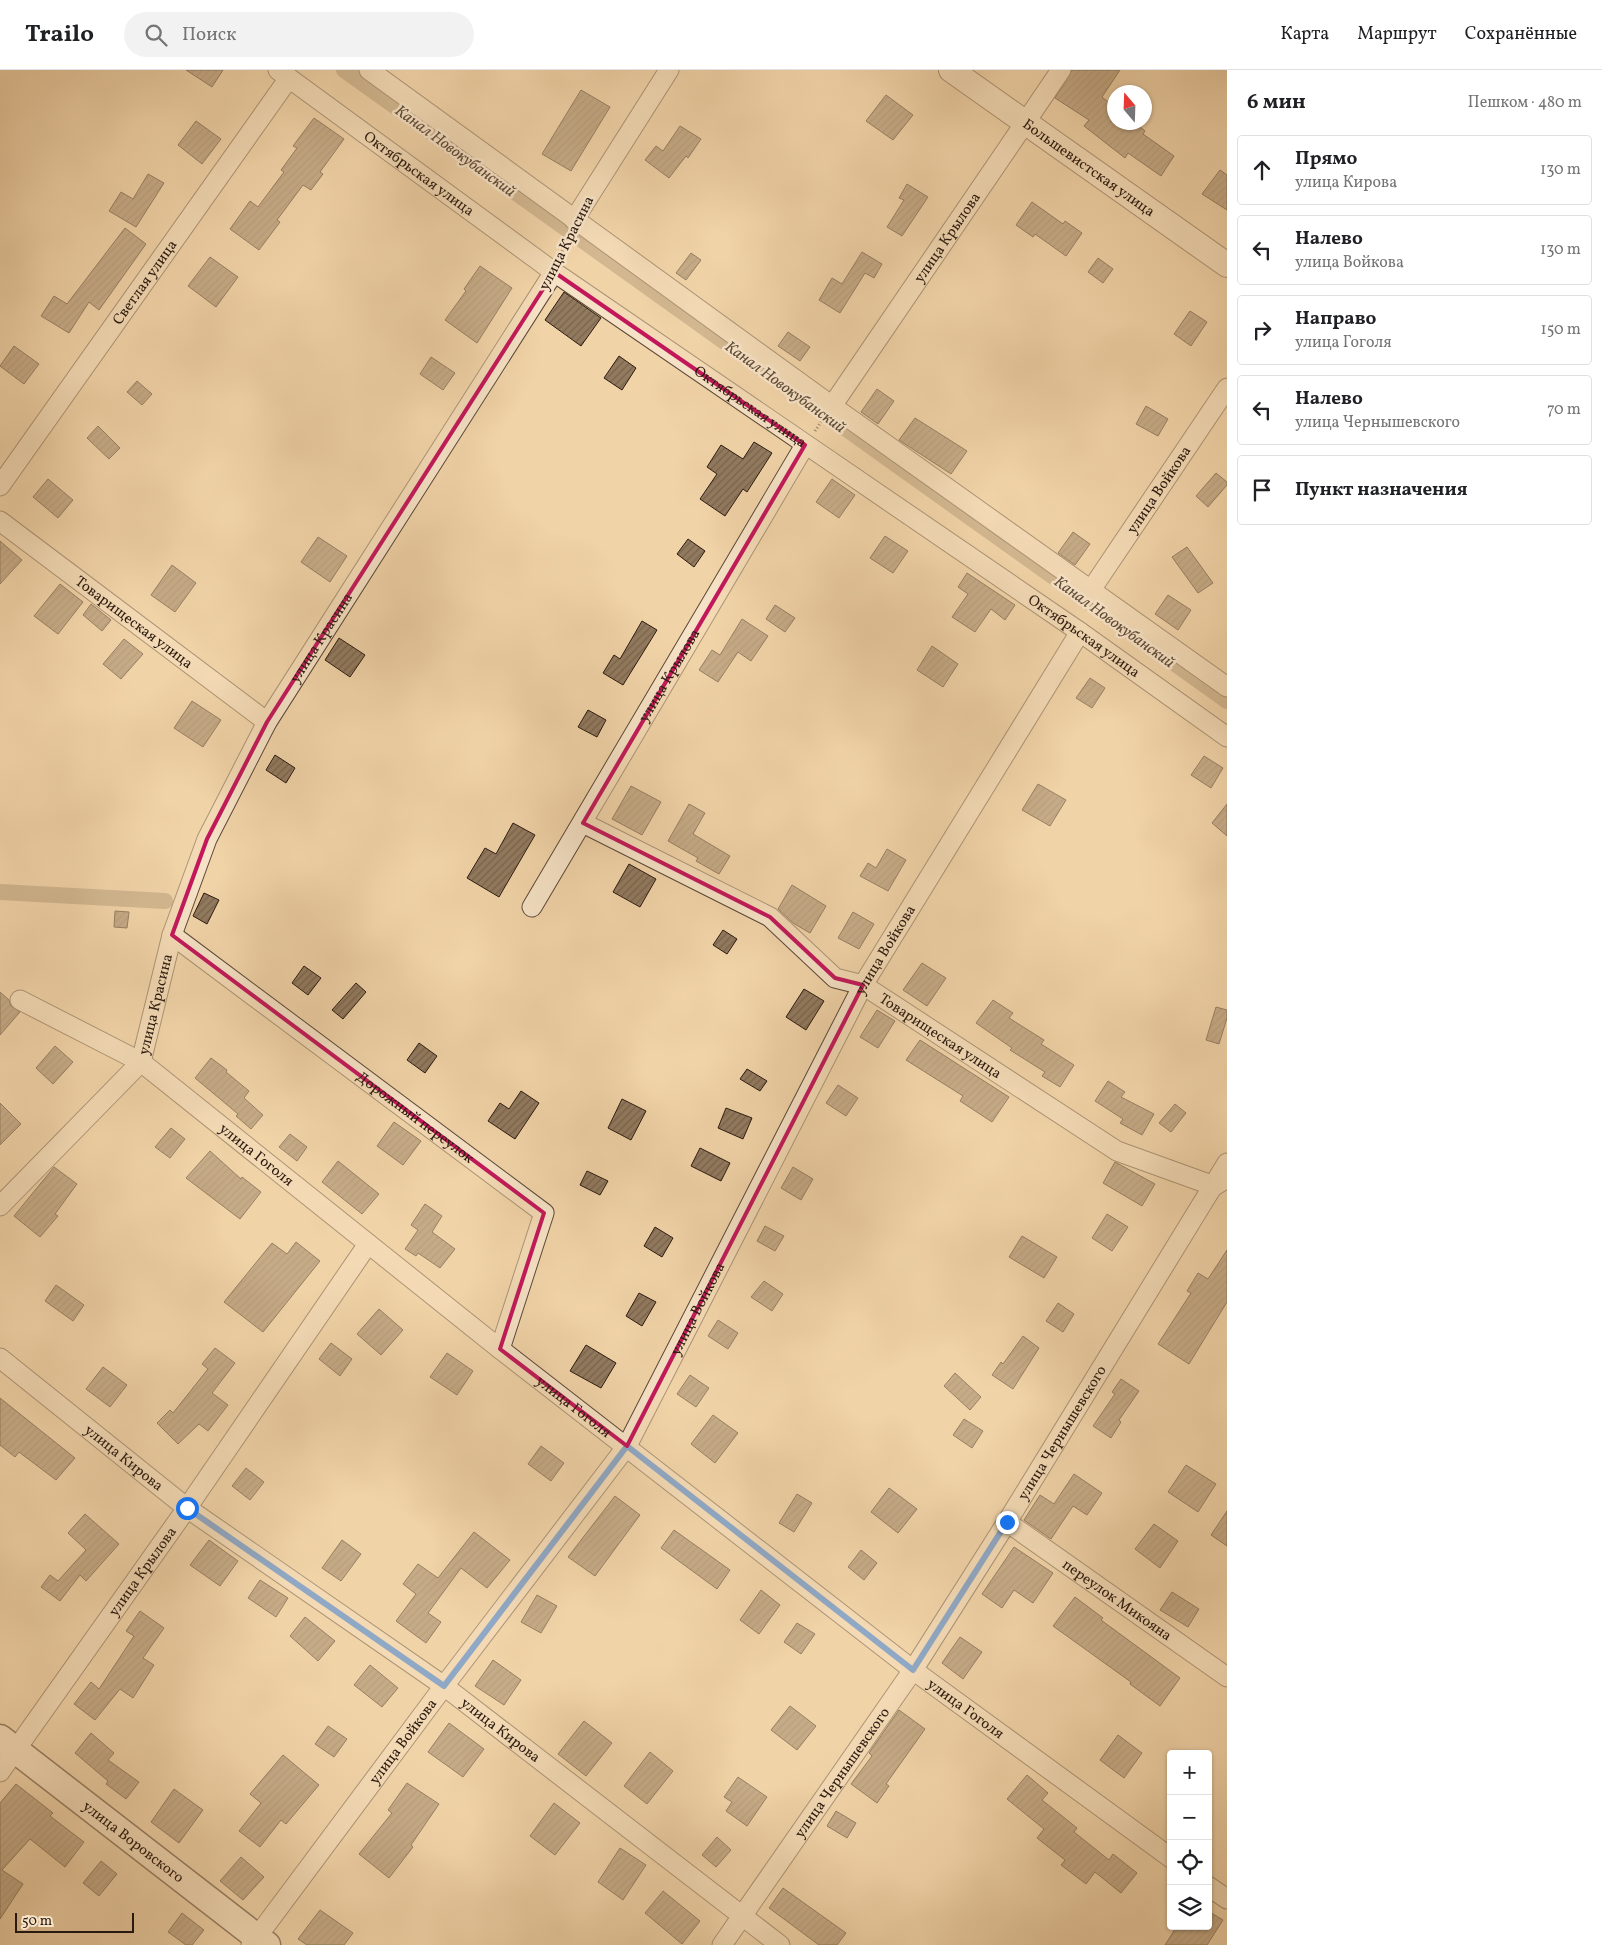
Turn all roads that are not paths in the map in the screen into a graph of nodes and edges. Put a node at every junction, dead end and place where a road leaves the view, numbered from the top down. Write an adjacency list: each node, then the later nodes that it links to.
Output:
1 (369, 70): 7 (street)
2 (669, 70): 7 (street, улица Красина)
3 (951, 70): 6 (street, Большевистская улица)
4 (1061, 70): 6 (street, улица Крылова)
5 (284, 74): 9 (street, Октябрьская улица); 13 (street, Светлая улица)
6 (1026, 122): 8 (street, Большевистская улица); 11 (street, улица Крылова)
7 (574, 220): 11 (street)
8 (1227, 264)
9 (554, 272): 12 (street, Октябрьская улица); 18 (street, улица Красина)
10 (1227, 388): 15 (street, улица Войкова)
11 (832, 406): 15 (street)
12 (805, 446): 16 (street, Октябрьская улица); 20 (street, улица Крылова)
13 (0, 486)
14 (0, 521): 18 (street, Товарищеская улица)
15 (1091, 590): 17 (street)
16 (1080, 632): 19 (street, Октябрьская улица); 23 (street, улица Войкова)
17 (1227, 687)
18 (267, 722): 22 (street, улица Красина)
19 (1227, 737)
20 (583, 823): 21 (street, улица Крылова); 23 (street, Товарищеская улица)
21 (532, 907)
22 (172, 935): 25 (street, улица Красина); 30 (street, Дорожный переулок)
23 (863, 985): 27 (street, Товарищеская улица); 32 (street, улица Войкова)
24 (20, 1000): 25 (street, улица Гоголя)
25 (140, 1062): 28 (street, улица Красина); 29 (street, улица Гоголя)
26 (1227, 1164): 27 (street, улица Чернышевского)
27 (1220, 1182): 34 (street, улица Чернышевского)
28 (0, 1206)
29 (368, 1244): 30 (street, улица Гоголя); 33 (street, улица Крылова)
30 (500, 1349): 32 (street, улица Гоголя)
31 (0, 1358): 33 (street, улица Кирова)
32 (627, 1446): 35 (street, улица Гоголя); 37 (street, улица Войкова)
33 (187, 1508): 37 (street, улица Кирова); 38 (street, улица Крылова)
34 (1007, 1522): 35 (street, улица Чернышевского); 36 (street, переулок Микояна)
35 (913, 1670): 40 (street, улица Гоголя); 43 (street, улица Чернышевского)
36 (1227, 1677)
37 (444, 1686): 43 (street, улица Кирова); 44 (street, улица Войкова)
38 (8, 1744): 39 (street, улица Крылова); 44 (main road, улица Воровского)
39 (0, 1772)
40 (1167, 1855)
41 (1212, 1889): 42 (street)
42 (1227, 1899)
43 (741, 1916): 45 (street, улица Чернышевского); 46 (street, улица Кирова)
44 (258, 1942)
45 (722, 1945)
46 (780, 1945)

